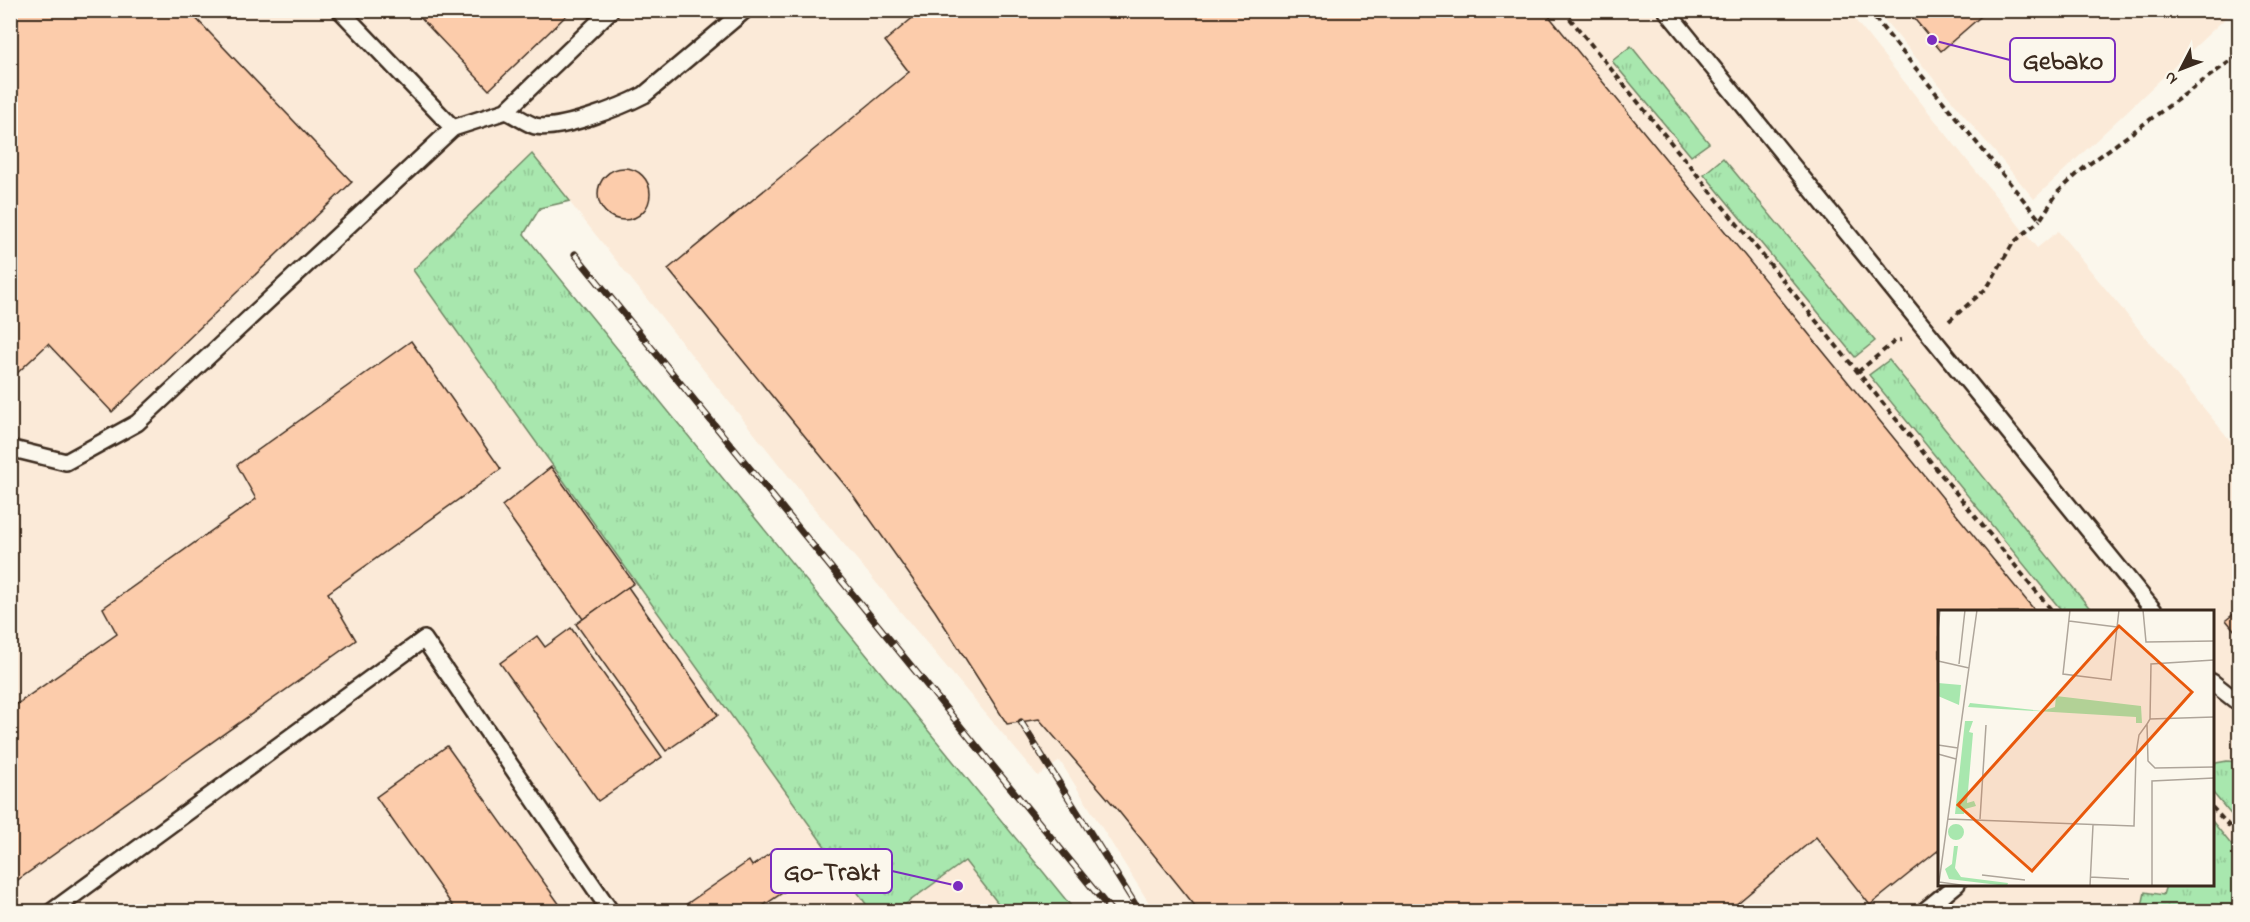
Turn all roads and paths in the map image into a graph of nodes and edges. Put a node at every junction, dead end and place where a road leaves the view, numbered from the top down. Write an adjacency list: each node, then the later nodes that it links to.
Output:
1 (340, 10): 9 (lane)
2 (611, 10): 8 (lane)
3 (745, 10): 8 (lane)
4 (1563, 10): 12 (path)
5 (1666, 10): 11 (lane)
6 (1868, 10): 10 (path)
7 (2240, 54): 10 (path)
8 (506, 111): 9 (lane)
9 (453, 128): 13 (lane)
10 (2040, 220): 11 (path)
11 (1928, 333): 12 (path); 15 (lane)
12 (1858, 372): 14 (path)
13 (10, 446)
14 (2051, 610)
15 (2153, 610)
16 (2214, 684): 17 (lane)
17 (2240, 704)
18 (2214, 809): 19 (path)
19 (2240, 838)
20 (1956, 886): 23 (lane)
21 (51, 912): 22 (lane)
22 (611, 912)
23 (1923, 912)

